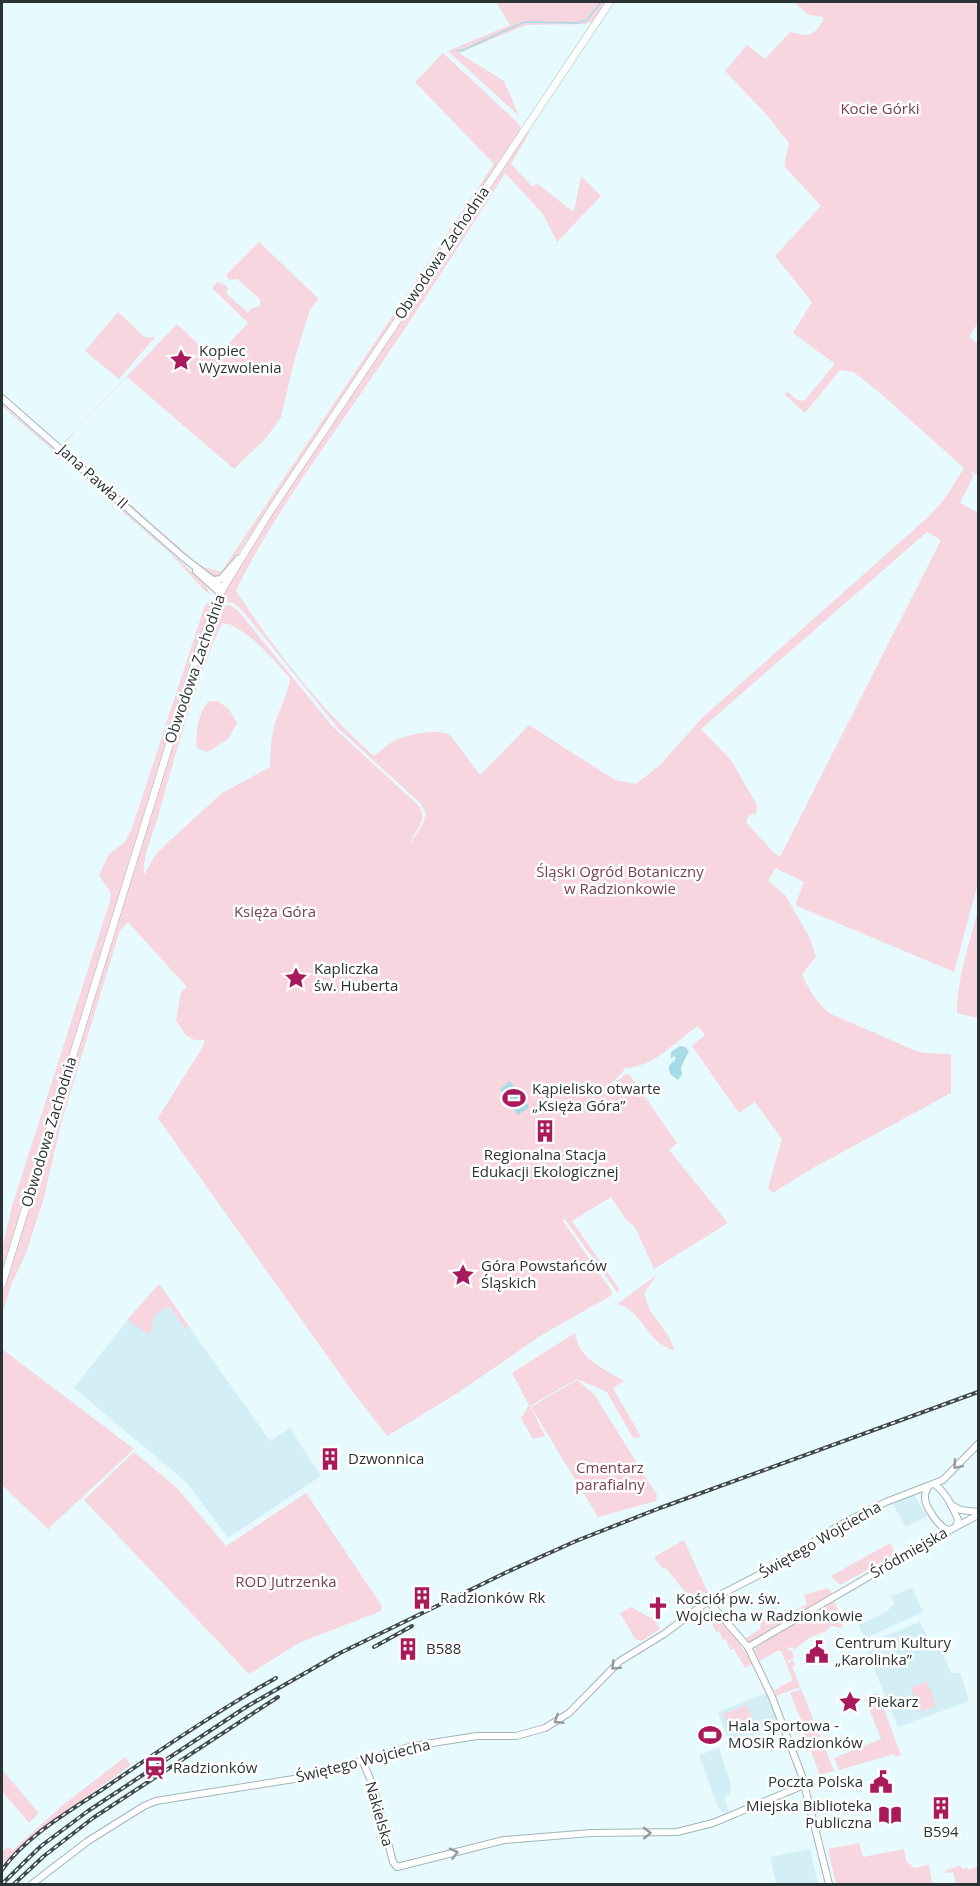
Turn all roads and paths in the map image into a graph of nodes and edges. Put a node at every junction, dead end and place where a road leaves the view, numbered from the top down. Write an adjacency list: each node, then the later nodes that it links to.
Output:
1 (610, 2): 3 (main road, Obwodowa Zachodnia)
2 (2, 398): 4 (street, Jana Pawła II)
3 (244, 552): 5 (street); 6 (main road, Obwodowa Zachodnia)
4 (184, 558): 5 (street, Jana Pawła II); 6 (street, Jana Pawła II)
5 (212, 580): 6 (street, Jana Pawła II)
6 (222, 591): 7 (main road, Obwodowa Zachodnia)
7 (2, 1284)
8 (978, 1444): 9 (street, Świętego Wojciecha, one-way to 9)
9 (931, 1486): 10 (street); 12 (street); 13 (street, Świętego Wojciecha)
10 (951, 1505): 11 (street); 12 (street)
11 (978, 1515): 12 (street, Śródmiejska)
12 (952, 1529): 14 (street, Śródmiejska)
13 (708, 1601): 14 (street); 15 (street, Świętego Wojciecha, one-way to 15)
14 (748, 1647): 16 (street)
15 (362, 1760): 16 (street, Nakielska, one-way to 16); 17 (street, Świętego Wojciecha)
16 (804, 1785): 18 (street)
17 (32, 1884)
18 (829, 1884)

